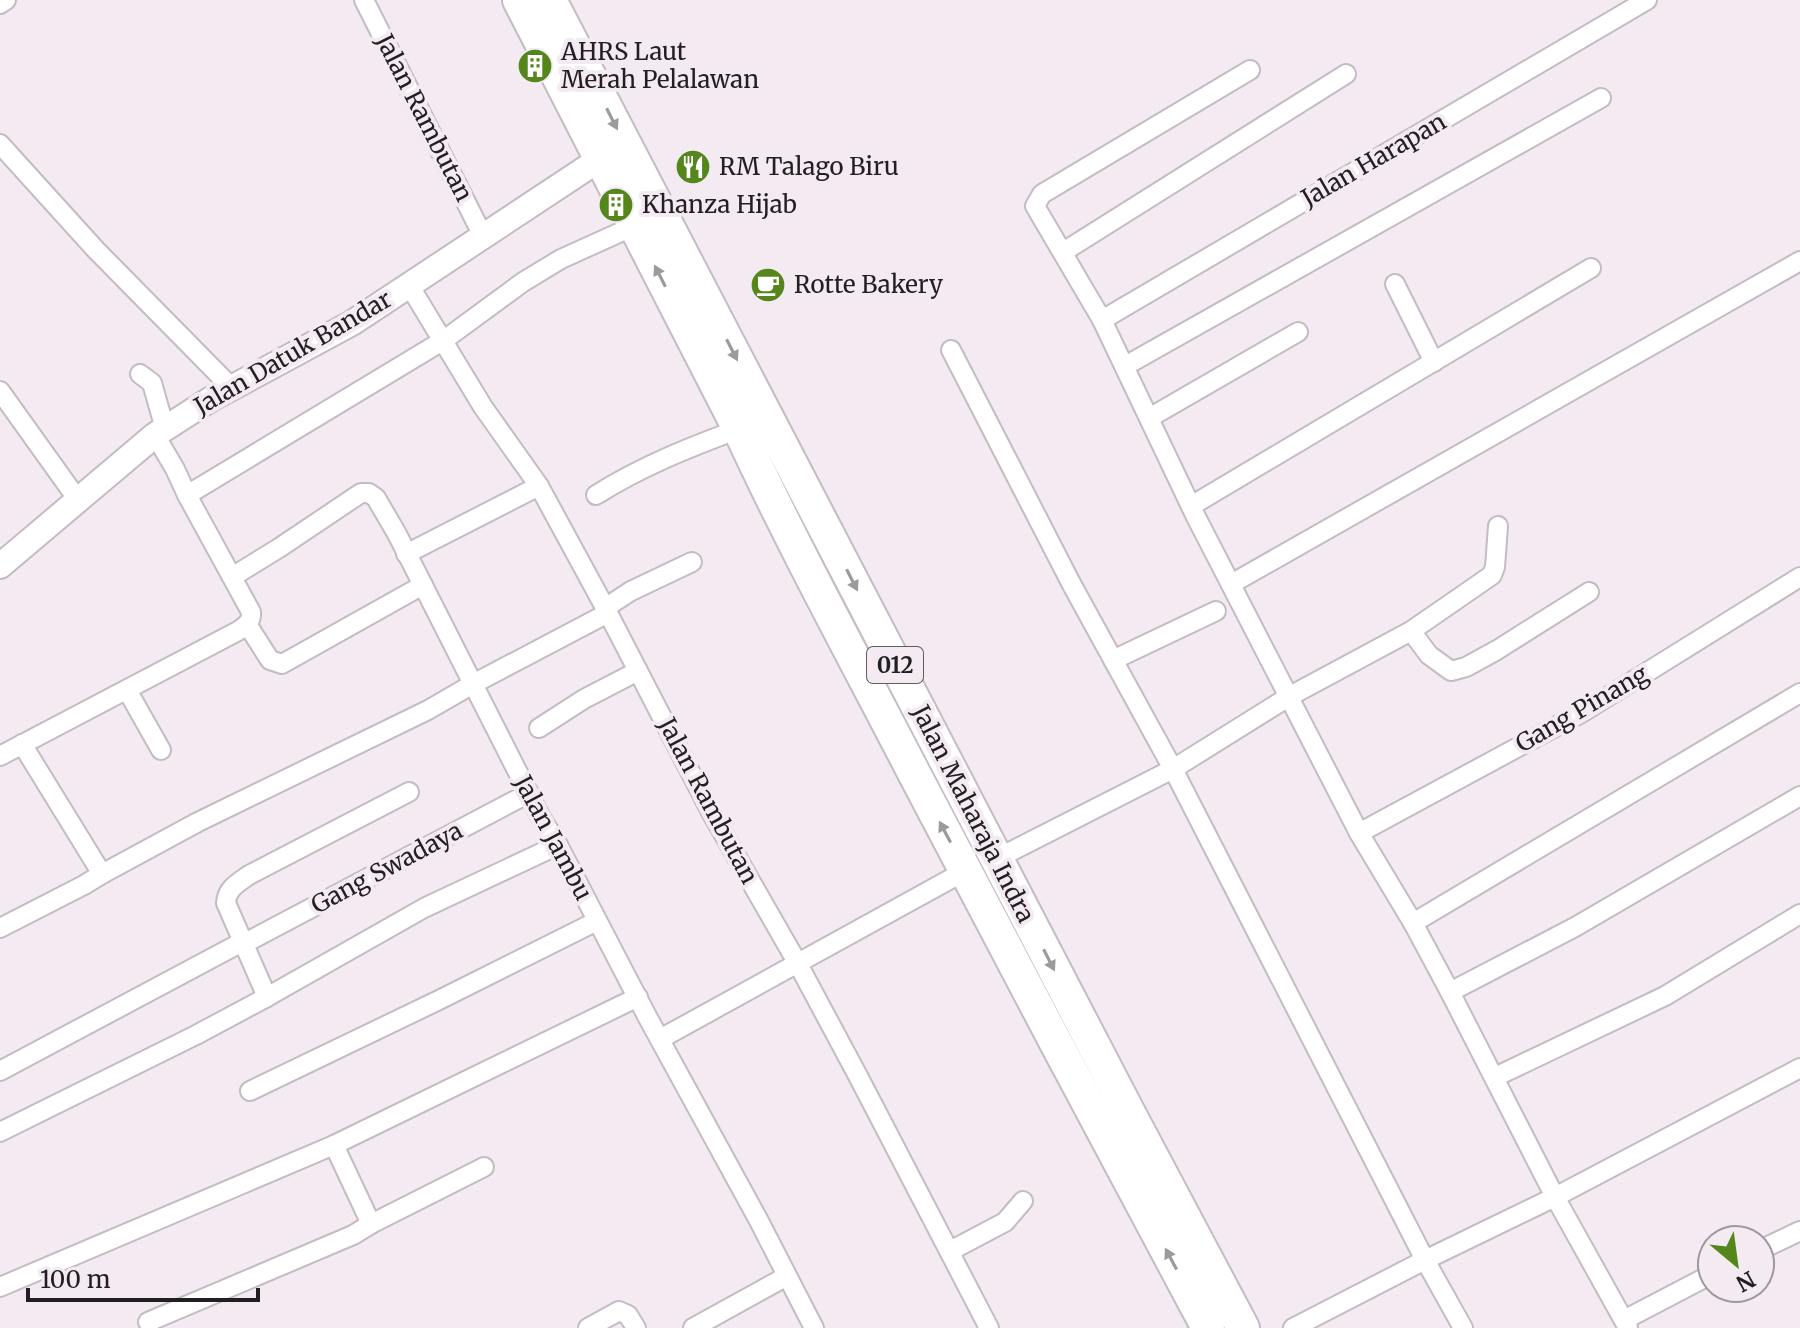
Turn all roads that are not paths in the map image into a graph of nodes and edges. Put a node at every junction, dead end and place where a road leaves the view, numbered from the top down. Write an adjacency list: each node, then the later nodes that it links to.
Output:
1 (6, 0): 6 (street)
2 (364, 0): 13 (street, Jalan Rambutan)
3 (519, 0): 11 (highway, Jalan Maharaja Indra / 012)
4 (550, 0): 31 (highway, Jalan Maharaja Indra / 012, one-way to 31)
5 (1647, 0): 19 (street, Jalan Harapan)
6 (0, 4)
7 (1250, 70): 14 (street)
8 (1346, 74): 14 (street)
9 (1601, 98): 24 (street)
10 (0, 144): 26 (street)
11 (600, 159): 12 (highway, Jalan Maharaja Indra / 012); 13 (street, Jalan Datuk Bandar)
12 (634, 226): 21 (street); 29 (highway, Jalan Maharaja Indra / 012, one-way to 12)
13 (483, 236): 18 (street, Jalan Datuk Bandar)
14 (1063, 252): 19 (street)
15 (1800, 261): 44 (street)
16 (1591, 268): 23 (street)
17 (1395, 284): 23 (street)
18 (409, 285): 21 (street, Jalan Rambutan); 26 (street, Jalan Datuk Bandar)
19 (1102, 320): 24 (street)
20 (1298, 332): 28 (street)
21 (444, 340): 33 (street, Jalan Rambutan); 34 (street)
22 (951, 350): 51 (street)
23 (1434, 362): 37 (street)
24 (1125, 366): 28 (street)
25 (140, 374): 30 (street)
26 (232, 388): 30 (street, Jalan Datuk Bandar)
27 (0, 391): 36 (street)
28 (1149, 418): 37 (street)
29 (739, 429): 32 (highway, Jalan Maharaja Indra / 012); 35 (street)
30 (160, 432): 34 (street); 36 (street, Jalan Datuk Bandar)
31 (794, 470): 32 (highway); 67 (highway, Jalan Maharaja Indra / 012, one-way to 67)
32 (765, 484): 68 (highway, Jalan Maharaja Indra / 012, one-way to 32)
33 (539, 486): 39 (street); 47 (street, Jalan Rambutan)
34 (187, 495): 42 (street)
35 (596, 495)
36 (78, 500): 41 (street, Jalan Datuk Bandar)
37 (1191, 506): 44 (street)
38 (1498, 526): 50 (street)
39 (406, 554): 42 (street, Jalan Jambu); 45 (street, Jalan Jambu)
40 (692, 562): 47 (street)
41 (0, 566)
42 (232, 577): 49 (street)
43 (1800, 577): 65 (street, Gang Pinang)
44 (1231, 584): 56 (street)
45 (423, 585): 49 (street); 53 (street, Jalan Jambu)
46 (1589, 592): 50 (street)
47 (607, 610): 52 (street, Jalan Rambutan); 53 (street)
48 (1216, 611): 51 (street)
49 (247, 624): 54 (street)
50 (1411, 631): 56 (street)
51 (1113, 660): 61 (street)
52 (638, 671): 57 (street); 75 (street, Jalan Rambutan)
53 (473, 684): 63 (street, Jalan Jambu); 69 (street)
54 (127, 690): 58 (street); 59 (street)
55 (1800, 693): 72 (street)
56 (1290, 696): 61 (street); 65 (street)
57 (539, 728)
58 (22, 744): 60 (street); 69 (street)
59 (161, 750)
60 (0, 756)
61 (1173, 769): 67 (street); 93 (street)
62 (409, 792): 74 (street)
63 (529, 793): 66 (street, Jalan Jambu); 74 (street, Gang Swadaya)
64 (1800, 796): 76 (street)
65 (1359, 833): 72 (street)
66 (558, 845): 71 (street, Jalan Jambu); 77 (street)
67 (996, 859): 105 (highway, Jalan Maharaja Indra / 012, one-way to 105)
68 (965, 871): 75 (street); 104 (highway, Jalan Maharaja Indra / 012, one-way to 68)
69 (102, 874): 73 (street)
70 (1800, 914): 82 (street)
71 (597, 921): 78 (street, Jalan Jambu); 83 (street)
72 (1413, 923): 76 (street)
73 (0, 928)
74 (244, 942): 77 (street); 81 (street, Gang Swadaya)
75 (798, 964): 79 (street); 92 (street, Jalan Rambutan)
76 (1450, 992): 82 (street)
77 (267, 997): 84 (street)
78 (638, 997): 79 (street, Jalan Jambu); 85 (street)
79 (660, 1039): 94 (street, Jalan Jambu)
80 (1800, 1068): 87 (street)
81 (0, 1071)
82 (1495, 1077): 87 (street)
83 (250, 1091)
84 (0, 1132)
85 (334, 1145): 89 (street); 96 (street)
86 (484, 1167): 89 (street)
87 (1555, 1197): 93 (street); 98 (street)
88 (1023, 1201): 92 (street)
89 (371, 1224): 97 (street)
90 (1800, 1231): 91 (street)
91 (1776, 1242)
92 (950, 1251): 103 (street, Jalan Rambutan)
93 (1425, 1260): 106 (street); 107 (street)
94 (787, 1276): 101 (street); 102 (street, Jalan Jambu)
95 (1696, 1283): 98 (street)
96 (0, 1287)
97 (148, 1322)
98 (1626, 1324)
99 (588, 1328): 100 (street)
100 (636, 1328)
101 (693, 1328)
102 (814, 1328)
103 (989, 1328)
104 (1208, 1328)
105 (1243, 1328)
106 (1293, 1328)
107 (1463, 1328)

